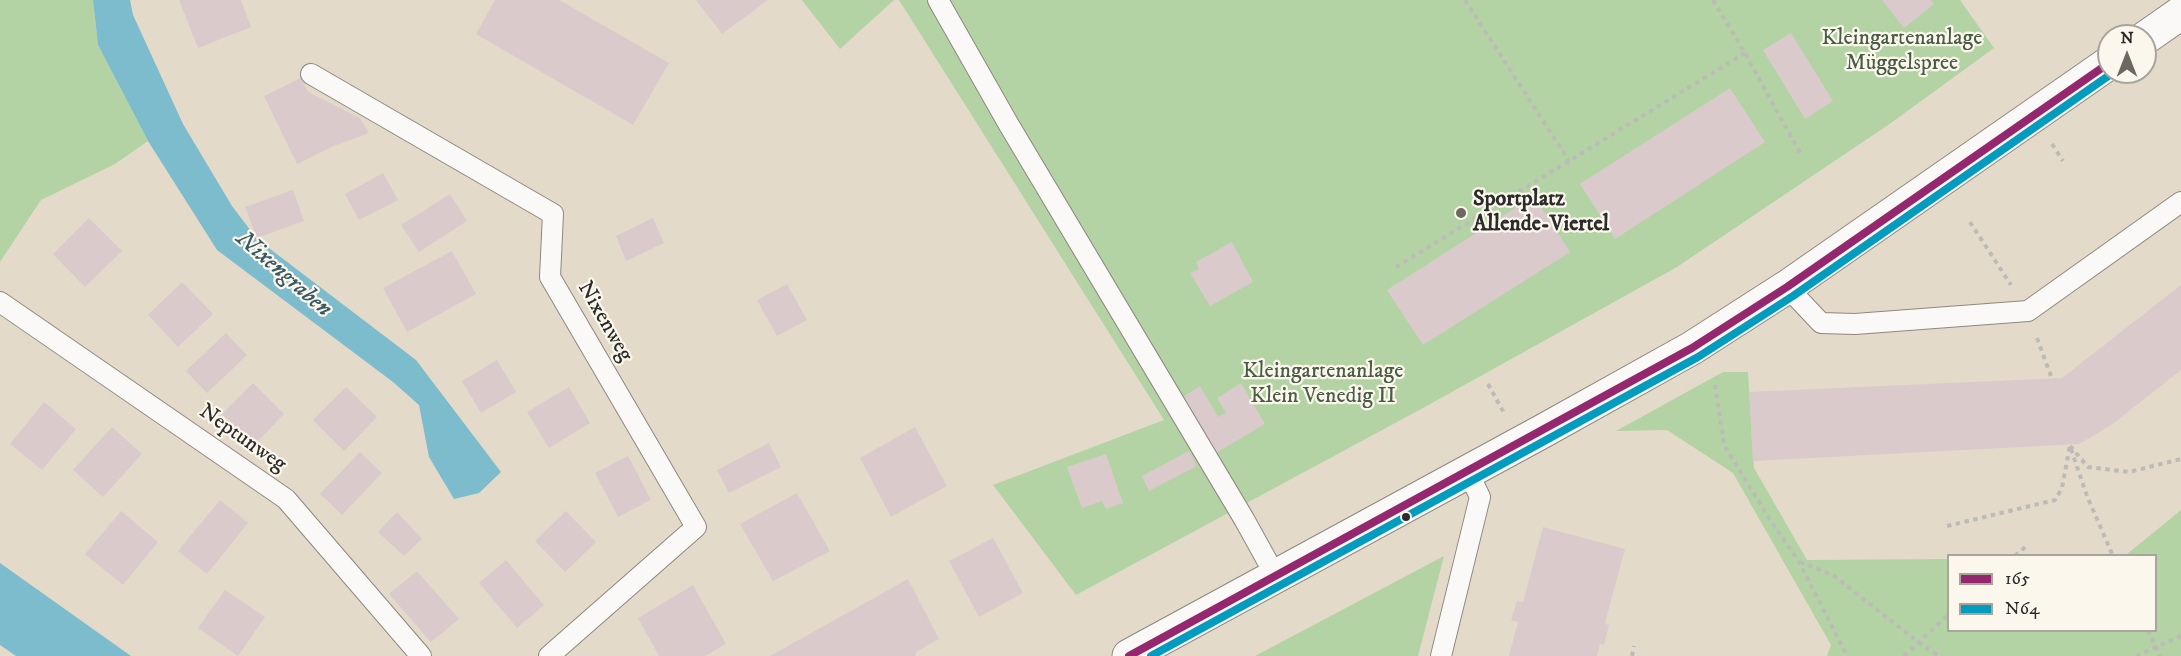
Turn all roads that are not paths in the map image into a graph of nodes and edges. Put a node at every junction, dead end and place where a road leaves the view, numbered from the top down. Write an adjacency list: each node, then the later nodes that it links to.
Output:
1 (938, 0): 10 (lane)
2 (2181, 13): 3 (street)
3 (2157, 30)
4 (2097, 71): 7 (street)
5 (310, 74): 11 (lane, Nixenweg)
6 (2181, 202): 7 (lane)
7 (1786, 287): 9 (street)
8 (0, 302): 12 (lane, Neptunweg)
9 (1468, 472): 10 (street); 14 (lane)
10 (1275, 575): 13 (street)
11 (556, 654)
12 (421, 656)
13 (1129, 656)
14 (1441, 656)

